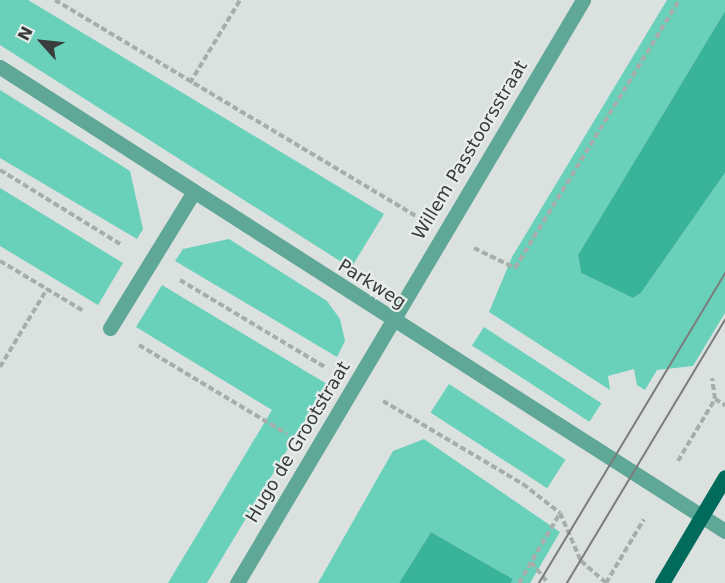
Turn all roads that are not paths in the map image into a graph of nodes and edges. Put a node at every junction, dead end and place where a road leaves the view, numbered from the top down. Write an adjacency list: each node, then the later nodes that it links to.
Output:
1 (583, 0): 4 (street, Willem Passtoorsstraat)
2 (0, 67): 3 (street, Parkweg)
3 (193, 193): 4 (street, Parkweg); 5 (street)
4 (392, 320): 7 (street, Parkweg); 9 (street, Hugo de Grootstraat)
5 (110, 328)
6 (725, 477): 7 (main road)
7 (703, 515): 8 (street, Parkweg); 10 (main road)
8 (725, 531)
9 (237, 583)
10 (663, 583)

